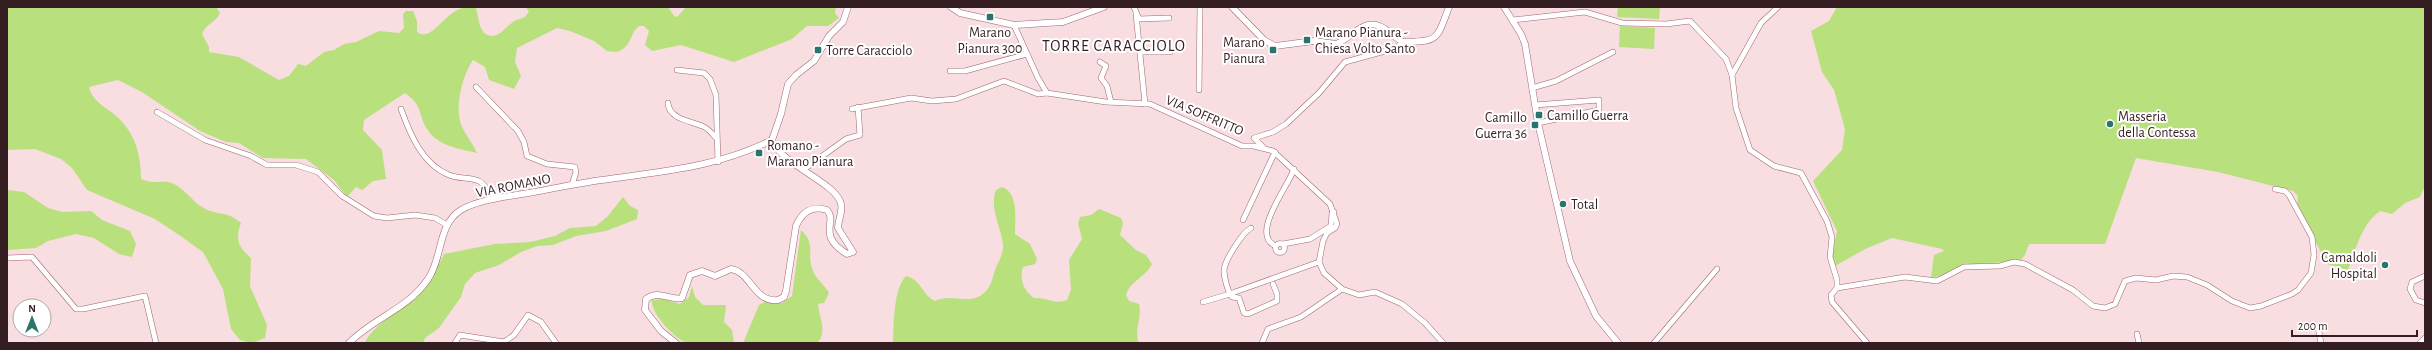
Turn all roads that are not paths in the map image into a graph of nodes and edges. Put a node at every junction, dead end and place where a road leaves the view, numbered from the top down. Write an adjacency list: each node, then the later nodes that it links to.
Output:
1 (848, 7): 35 (street)
2 (951, 7): 13 (street)
3 (1104, 7): 13 (street)
4 (1134, 7): 10 (street)
5 (1200, 7): 25 (street)
6 (1232, 7): 14 (street)
7 (1449, 7): 14 (street)
8 (1504, 7): 12 (street)
9 (1778, 7): 22 (street)
10 (1136, 14): 11 (street); 15 (street)
11 (1169, 18)
12 (1513, 20): 22 (street); 24 (street)
13 (1014, 25): 18 (street)
14 (1403, 42): 36 (street)
15 (1141, 52): 16 (street); 29 (street)
16 (1170, 52)
17 (1613, 52): 24 (street)
18 (1027, 54): 21 (street); 26 (street)
19 (1100, 62): 27 (street)
20 (677, 70): 34 (street)
21 (950, 71)
22 (1732, 75): 55 (street)
23 (476, 87): 41 (street)
24 (1532, 88): 30 (street)
25 (1199, 90)
26 (1047, 93): 27 (street, VIA SOFFRITTO); 40 (street, VIA SOFFRITTO)
27 (1110, 102): 29 (street, VIA SOFFRITTO)
28 (668, 103): 34 (street)
29 (1145, 104): 36 (street, VIA SOFFRITTO)
30 (1535, 105): 33 (street); 33 (street)
31 (401, 109): 43 (street)
32 (157, 112): 46 (street)
33 (1538, 123): 70 (street)
34 (716, 138): 38 (street)
35 (772, 140): 38 (street, VIA ROMANO); 40 (street)
36 (1264, 148): 37 (street, VIA SOFFRITTO)
37 (1274, 152): 39 (street, VIA SOFFRITTO); 45 (street)
38 (718, 162): 41 (street, VIA ROMANO)
39 (1294, 169): 44 (street, VIA SOFFRITTO); 49 (street)
40 (803, 170): 67 (street)
41 (572, 185): 43 (street, VIA ROMANO)
42 (2275, 189): 55 (street)
43 (511, 197): 46 (street, VIA ROMANO)
44 (1334, 212): 48 (street); 51 (street)
45 (1243, 220)
46 (447, 224): 64 (street)
47 (1251, 228): 57 (street)
48 (1283, 244): 49 (street); 49 (street)
49 (1276, 246)
50 (7, 258): 63 (street)
51 (1319, 262): 56 (street); 57 (street)
52 (1717, 269): 71 (street)
53 (2425, 276): 59 (street)
54 (1273, 284): 57 (street)
55 (1837, 288): 72 (street)
56 (1342, 289): 68 (street); 69 (street)
57 (1232, 293): 58 (street)
58 (1203, 302)
59 (2425, 303)
60 (2318, 327): 74 (street)
61 (2137, 334): 73 (street)
62 (2425, 338): 75 (street)
63 (156, 343)
64 (349, 343)
65 (455, 343): 66 (street)
66 (556, 343)
67 (676, 343)
68 (1262, 343)
69 (1443, 343)
70 (1618, 343)
71 (1654, 343)
72 (1867, 343)
73 (2139, 343)
74 (2322, 343)
75 (2420, 343)

